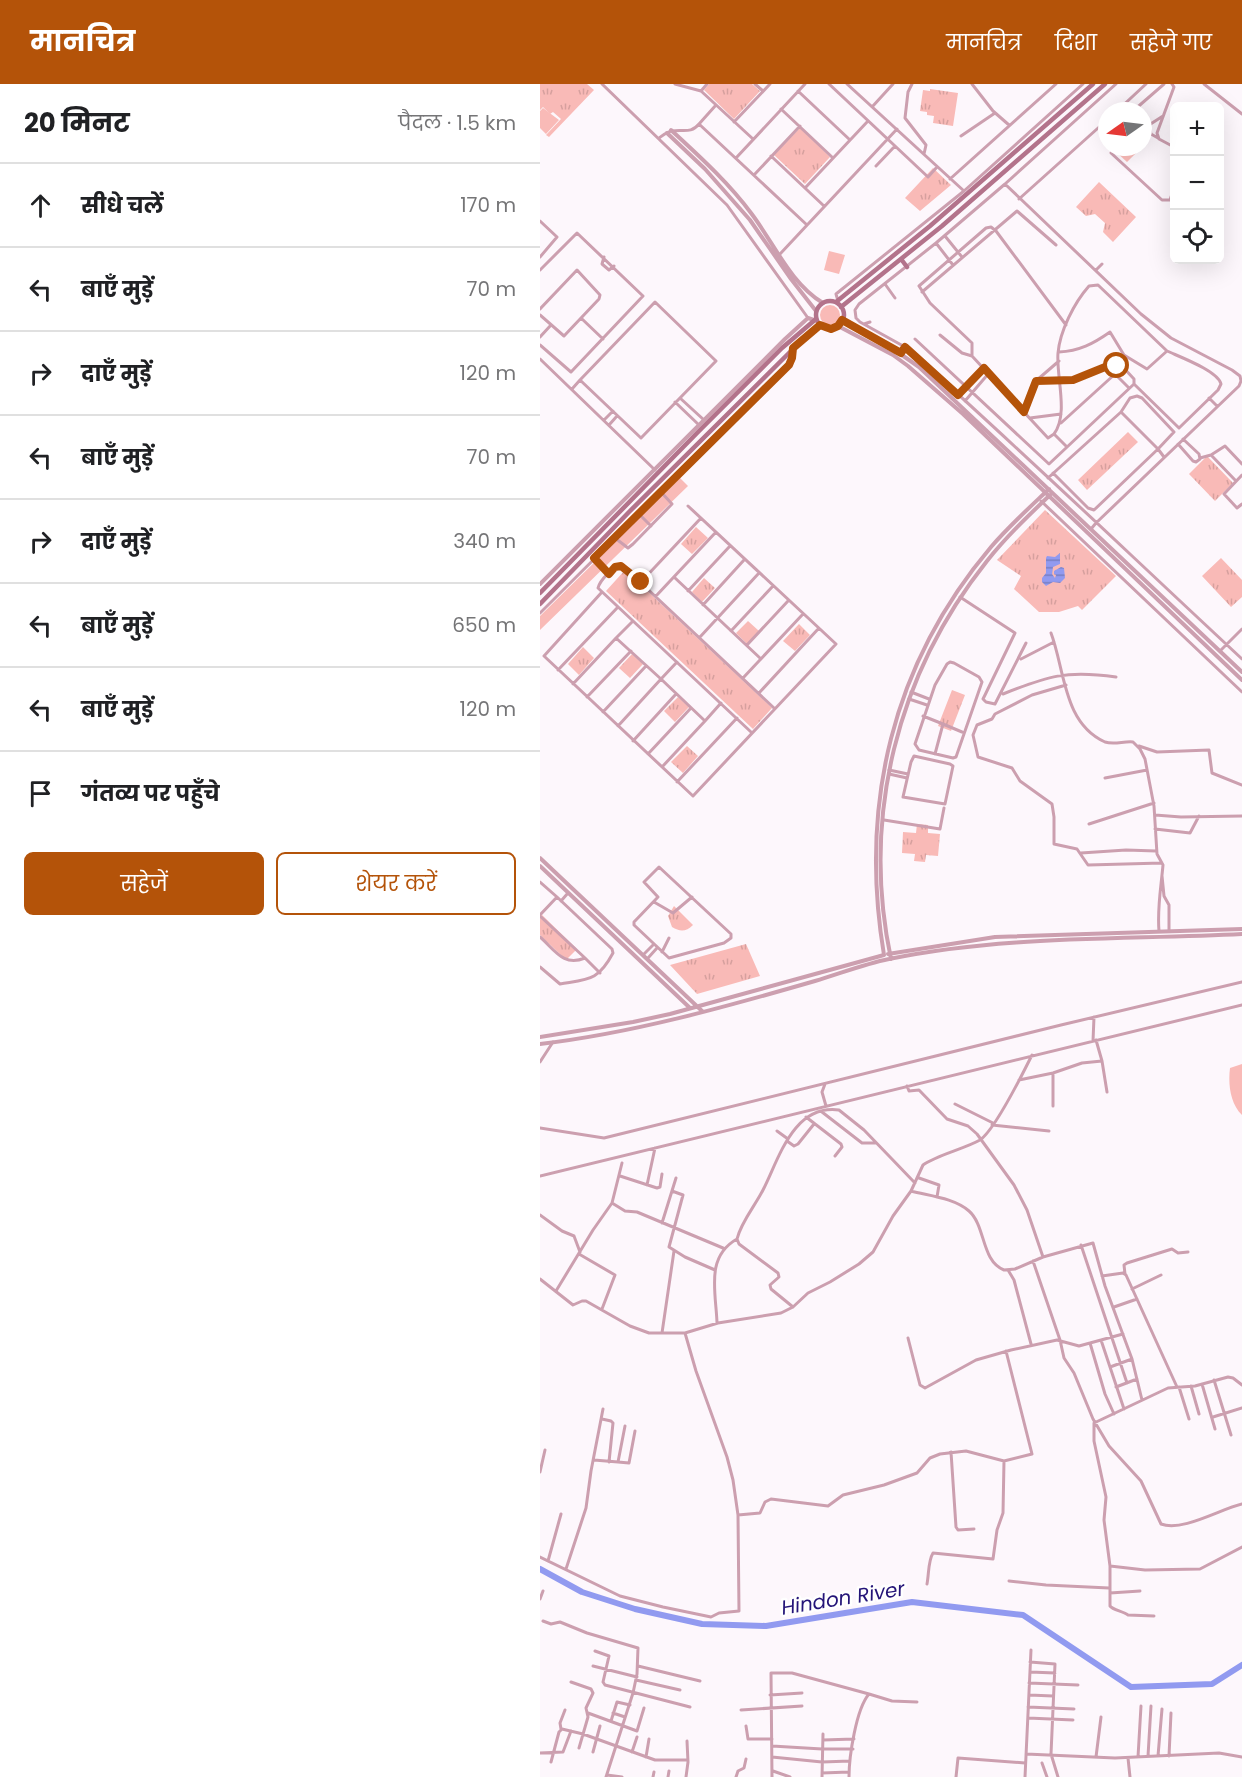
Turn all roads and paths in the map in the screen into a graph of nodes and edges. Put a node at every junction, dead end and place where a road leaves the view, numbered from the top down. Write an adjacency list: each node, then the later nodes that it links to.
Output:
1 (602, 84): 47 (street)
2 (675, 84): 21 (street)
3 (755, 84): 23 (street)
4 (770, 84): 23 (street)
5 (805, 84): 22 (street)
6 (829, 84): 37 (street)
7 (847, 84): 30 (street)
8 (893, 84): 30 (street)
9 (912, 84): 55 (street)
10 (972, 84): 32 (street)
11 (1056, 84): 41 (street)
12 (1083, 84): 33 (street)
13 (1093, 84): 36 (main road)
14 (1105, 84): 25 (main road)
15 (1116, 84): 29 (street)
16 (1146, 84): 26 (street)
17 (1164, 84): 27 (street)
18 (1172, 84): 35 (street)
19 (1204, 84): 34 (street)
20 (707, 85): 21 (street); 24 (street)
21 (701, 91): 24 (street)
22 (798, 91): 31 (street); 51 (street)
23 (763, 92): 38 (street)
24 (709, 98): 28 (street)
25 (1088, 99): 29 (main road); 82 (main road)
26 (1127, 102)
27 (1143, 102)
28 (717, 105): 38 (street); 39 (street)
29 (1093, 105): 64 (street)
30 (872, 107): 43 (street)
31 (782, 109): 40 (street); 50 (street)
32 (995, 113): 41 (street); 45 (street)
33 (1050, 114): 36 (main road); 66 (street)
34 (1242, 114)
35 (1163, 116): 49 (street); 49 (street)
36 (1054, 119): 66 (main road)
37 (868, 121): 48 (street); 51 (street)
38 (734, 122): 50 (street)
39 (699, 124): 44 (street); 58 (street)
40 (800, 126): 56 (street); 59 (street)
41 (1010, 126): 63 (street)
42 (1098, 128): 46 (street)
43 (897, 129): 48 (street); 55 (street)
44 (669, 132): 47 (street); 78 (street); 97 (street)
45 (962, 135)
46 (1088, 137): 52 (street); 67 (street)
47 (659, 138): 100 (street)
48 (887, 139): 54 (street); 69 (street)
49 (1159, 139): 53 (street)
50 (753, 140): 58 (street)
51 (850, 140): 59 (street)
52 (1093, 143)
53 (1170, 145)
54 (895, 146): 60 (street); 61 (street)
55 (924, 154): 61 (street)
56 (771, 156): 62 (street); 65 (street)
57 (1113, 156): 68 (street)
58 (735, 158): 62 (street)
59 (833, 158): 65 (street)
60 (876, 166)
61 (938, 166): 63 (street)
62 (754, 175): 71 (street)
63 (950, 178): 66 (street)
64 (1005, 184): 67 (street); 73 (street)
65 (805, 188): 69 (street)
66 (966, 192): 93 (main road)
67 (1019, 199): 89 (street)
68 (1170, 200)
69 (825, 206): 71 (street)
70 (540, 221): 76 (street)
71 (807, 225): 78 (street)
72 (996, 231): 75 (street); 77 (street); 79 (street); 105 (street)
73 (945, 236): 74 (street); 77 (street)
74 (936, 243): 83 (street); 87 (street)
75 (1056, 245)
76 (542, 252): 80 (street)
77 (959, 252): 79 (street); 83 (street)
78 (780, 254): 94 (street)
79 (963, 256): 85 (street)
80 (540, 257)
81 (604, 257): 86 (street); 86 (street); 88 (street)
82 (901, 259): 87 (main road); 95 (main road)
83 (949, 260): 85 (street); 91 (street)
84 (1102, 264): 89 (street)
85 (953, 265): 91 (street)
86 (614, 267): 110 (street)
87 (907, 267): 90 (street)
88 (540, 270)
89 (1096, 270): 127 (street)
90 (885, 284): 92 (street); 103 (street)
91 (922, 292): 119 (street)
92 (895, 298)
93 (837, 302): 94 (main road); 95 (main road)
94 (823, 303): 97 (main road)
95 (841, 307): 101 (main road)
96 (540, 309): 99 (street)
97 (816, 311): 100 (main road)
98 (540, 315): 106 (street)
99 (581, 318): 106 (street); 110 (street)
100 (813, 319): 104 (main road); 145 (main road)
101 (842, 320): 107 (main road); 117 (street)
102 (870, 321): 103 (street)
103 (864, 324): 113 (street)
104 (820, 325): 107 (main road); 114 (main road)
105 (1066, 325): 115 (street); 116 (street)
106 (551, 326): 109 (street)
107 (838, 326): 170 (street)
108 (940, 335): 119 (street)
109 (540, 337)
110 (603, 339): 112 (street)
111 (915, 339): 132 (street)
112 (540, 345)
113 (905, 347): 117 (street); 136 (street)
114 (793, 348): 169 (street); 197 (main road)
115 (1167, 351): 118 (street); 138 (street)
116 (1059, 352): 118 (street); 122 (street)
117 (901, 353): 170 (street)
118 (1124, 355): 121 (street)
119 (972, 356): 125 (street)
120 (540, 359): 134 (street)
121 (1120, 359): 123 (street); 124 (street)
122 (1059, 361): 129 (street); 130 (street)
123 (1115, 363): 124 (street); 129 (street)
124 (1121, 365): 131 (street)
125 (984, 368): 126 (street); 132 (street)
126 (989, 373): 135 (street); 143 (street)
127 (1241, 376): 141 (street)
128 (580, 380): 134 (street); 137 (street); 142 (street)
129 (1060, 380): 130 (street); 146 (street)
130 (1036, 381): 143 (street)
131 (1134, 384): 133 (street); 138 (street)
132 (966, 387): 135 (street); 136 (street)
133 (1130, 388): 151 (street); 157 (street)
134 (572, 389): 149 (street)
135 (972, 392): 139 (street); 157 (street)
136 (958, 395): 139 (street)
137 (680, 398): 140 (street); 150 (street)
138 (1209, 398): 141 (street)
139 (965, 401): 166 (street)
140 (675, 402): 147 (street); 153 (street)
141 (1217, 406): 155 (street)
142 (612, 411): 147 (street); 149 (street)
143 (1024, 412): 148 (street)
144 (1121, 412): 158 (street); 158 (street); 164 (street)
145 (715, 413): 150 (street); 163 (main road)
146 (1061, 414): 148 (street); 151 (street)
147 (617, 416): 152 (street)
148 (1030, 418): 154 (street)
149 (604, 420): 152 (street)
150 (704, 420): 153 (street)
151 (1061, 423): 154 (street)
152 (609, 425): 163 (street)
153 (699, 425): 163 (street)
154 (1054, 435): 157 (street)
155 (1183, 439): 156 (street); 161 (street)
156 (1178, 444): 160 (street); 161 (street)
157 (1067, 447)
158 (1158, 449): 160 (street); 168 (street)
159 (1211, 454): 161 (street); 162 (street); 167 (street)
160 (1164, 457): 177 (street)
161 (1200, 458)
162 (1242, 464)
163 (656, 471): 189 (street); 193 (main road)
164 (1053, 473): 166 (street); 168 (street)
165 (1242, 475): 167 (street)
166 (1048, 478): 171 (street)
167 (1236, 481): 173 (street)
168 (1071, 490): 171 (street)
169 (661, 492): 175 (street); 178 (street)
170 (1049, 493): 172 (street); 179 (street); 205 (street)
171 (1066, 495): 177 (street)
172 (1040, 501): 195 (street); 207 (street); 298 (street)
173 (1242, 504)
174 (688, 506): 176 (street)
175 (639, 514): 178 (street); 181 (street)
176 (701, 518): 180 (street); 188 (street)
177 (1096, 523): 179 (street); 214 (street)
178 (651, 526): 181 (street)
179 (1091, 529): 217 (street)
180 (716, 532): 182 (street); 187 (street)
181 (615, 538): 183 (street)
182 (730, 545): 184 (street); 191 (street)
183 (594, 558): 186 (street); 200 (street)
184 (745, 559): 185 (street); 198 (street)
185 (759, 573): 190 (street); 202 (street)
186 (609, 574): 188 (street); 192 (street)
187 (674, 577): 191 (street); 194 (street)
188 (641, 582): 194 (street)
189 (540, 584)
190 (773, 586): 196 (street); 208 (street)
191 (688, 591): 198 (street)
192 (602, 592): 199 (street); 224 (street)
193 (540, 593)
194 (656, 596): 210 (street)
195 (960, 597): 233 (street); 237 (street)
196 (789, 600): 201 (street); 215 (street)
197 (540, 604)
198 (703, 605): 202 (street)
199 (618, 607): 203 (street); 224 (street)
200 (540, 613)
201 (803, 614): 204 (street); 219 (street)
202 (717, 618): 208 (street); 210 (street)
203 (633, 621): 211 (street); 222 (street)
204 (819, 628): 235 (street); 244 (street)
205 (1187, 628): 207 (street); 218 (street)
206 (1242, 629): 214 (street)
207 (1179, 630): 234 (street)
208 (731, 631): 215 (street)
209 (1051, 633): 212 (street)
210 (700, 637): 228 (street)
211 (616, 638): 216 (street); 231 (street)
212 (1054, 642): 221 (street); 226 (street)
213 (1026, 643): 221 (street)
214 (1226, 644): 217 (street); 220 (street)
215 (747, 645): 219 (street)
216 (630, 651): 223 (street); 238 (street)
217 (1220, 651): 218 (street); 225 (street)
218 (1216, 655): 230 (street)
219 (761, 659): 228 (street)
220 (1242, 659)
221 (1019, 660): 237 (street)
222 (677, 662): 229 (street); 241 (street)
223 (646, 666): 229 (street); 245 (street)
224 (558, 670): 231 (street)
225 (1242, 672)
226 (1064, 674): 227 (street); 232 (street); 237 (street)
227 (1116, 677)
228 (743, 678): 235 (street)
229 (661, 679): 236 (street); 250 (street)
230 (1242, 680)
231 (573, 684): 238 (street)
232 (1066, 685): 254 (street); 273 (street)
233 (911, 692): 239 (street); 240 (street)
234 (1242, 692)
235 (759, 693): 244 (street)
236 (676, 694): 243 (street); 253 (street)
237 (1001, 694)
238 (588, 697): 245 (street)
239 (909, 699): 242 (street); 259 (street)
240 (930, 699): 242 (street); 252 (street)
241 (721, 703): 247 (street); 248 (street)
242 (927, 705): 246 (street)
243 (691, 708): 248 (street); 255 (street)
244 (774, 708): 251 (street)
245 (603, 712): 250 (street)
246 (924, 716): 249 (street); 256 (street)
247 (737, 718): 251 (street); 262 (street)
248 (705, 721): 257 (street)
249 (943, 724): 252 (street); 256 (street)
250 (618, 726): 253 (street)
251 (752, 732): 262 (street)
252 (963, 732): 256 (street)
253 (633, 741): 255 (street)
254 (1136, 744): 258 (street); 263 (street)
255 (648, 754): 257 (street)
256 (934, 754)
257 (662, 767): 262 (street)
258 (1147, 770): 261 (street); 264 (street)
259 (889, 772): 260 (street); 269 (street)
260 (908, 776): 260 (street)
261 (1105, 778)
262 (678, 782)
263 (1242, 785)
264 (1154, 803): 266 (street); 270 (street)
265 (944, 808): 269 (street)
266 (1155, 815): 267 (street); 271 (street)
267 (1199, 816): 268 (street); 271 (street)
268 (1242, 816)
269 (882, 820): 297 (street)
270 (1089, 824)
271 (1155, 829): 272 (street)
272 (1156, 851): 273 (street); 275 (street)
273 (1081, 853): 275 (street)
274 (540, 858): 285 (street)
275 (1162, 863): 277 (street)
276 (540, 866): 279 (street)
277 (1161, 874): 286 (street); 288 (street)
278 (540, 882): 280 (street)
279 (568, 893): 282 (street); 289 (street)
280 (557, 897): 282 (street); 284 (street)
281 (692, 897): 283 (street); 283 (street); 295 (street)
282 (561, 901): 301 (street)
283 (654, 902): 293 (street)
284 (540, 916): 299 (street)
285 (614, 926): 289 (street); 296 (street)
286 (1169, 928): 287 (street); 288 (street)
287 (1242, 929)
288 (1158, 931): 290 (street); 297 (street)
289 (609, 932): 305 (street)
290 (1242, 934)
291 (540, 936): 299 (street)
292 (669, 938): 295 (street)
293 (654, 944): 294 (street); 296 (street)
294 (657, 948): 295 (street); 296 (street)
295 (662, 952)
296 (646, 956): 304 (street)
297 (890, 956): 298 (street)
298 (884, 957): 304 (street); 306 (street)
299 (585, 958): 301 (street)
300 (540, 967): 301 (street)
301 (600, 973)
302 (1242, 982): 308 (street)
303 (1242, 1005): 310 (street)
304 (696, 1006): 305 (street); 306 (street)
305 (690, 1008): 307 (street); 309 (street)
306 (702, 1011): 307 (street)
307 (695, 1013): 311 (street)
308 (1094, 1017): 310 (street); 318 (street)
309 (540, 1037)
310 (1094, 1040): 313 (street); 314 (street)
311 (553, 1042): 312 (street); 315 (street)
312 (540, 1044)
313 (1032, 1055): 317 (street); 319 (street)
314 (1102, 1060): 316 (street); 320 (street)
315 (540, 1062)
316 (1053, 1073): 317 (street); 323 (street)
317 (1019, 1080): 327 (street)
318 (825, 1084): 322 (street); 328 (street)
319 (907, 1086): 322 (street); 332 (street)
320 (1107, 1092)
321 (955, 1104): 327 (street)
322 (826, 1106): 334 (street)
323 (1053, 1106)
324 (822, 1112): 325 (street); 333 (street); 333 (street)
325 (806, 1117): 326 (street); 331 (street)
326 (814, 1124): 331 (street); 335 (street)
327 (993, 1124): 330 (street); 332 (street)
328 (540, 1128)
329 (777, 1131): 331 (street)
330 (1049, 1131)
331 (788, 1140): 351 (street)
332 (980, 1140): 341 (street); 357 (street)
333 (876, 1143): 342 (street)
334 (655, 1148): 338 (street); 343 (street)
335 (835, 1156)
336 (622, 1163): 339 (street)
337 (662, 1174): 343 (street)
338 (540, 1176)
339 (620, 1176): 343 (street); 347 (street)
340 (676, 1178): 344 (street)
341 (918, 1178): 342 (street); 346 (street)
342 (915, 1183): 345 (street)
343 (647, 1185)
344 (672, 1191): 349 (street); 350 (street)
345 (911, 1191): 346 (street); 368 (street)
346 (937, 1197): 360 (street)
347 (612, 1203): 349 (street); 356 (street)
348 (540, 1216): 356 (street)
349 (662, 1223): 350 (street)
350 (674, 1228): 353 (street); 354 (street)
351 (737, 1239): 353 (street); 368 (street)
352 (1081, 1245): 357 (street); 363 (street); 375 (street)
353 (723, 1248): 359 (street)
354 (674, 1251): 359 (street); 372 (street)
355 (1188, 1252): 361 (street)
356 (579, 1253): 366 (street); 370 (street)
357 (1043, 1257): 358 (street)
358 (1033, 1261): 360 (street); 377 (street)
359 (715, 1270): 371 (street)
360 (1008, 1270): 379 (street)
361 (1125, 1274): 363 (street); 365 (street)
362 (1161, 1275): 365 (street)
363 (1102, 1276): 369 (street)
364 (540, 1279): 366 (street)
365 (1132, 1289): 367 (street)
366 (556, 1291): 370 (street)
367 (1137, 1299): 369 (street); 392 (street)
368 (793, 1307): 371 (street)
369 (1114, 1308): 374 (street)
370 (602, 1310): 372 (street)
371 (717, 1323): 373 (street)
372 (662, 1333): 373 (street)
373 (685, 1333): 417 (street)
374 (1123, 1334): 375 (street); 382 (street)
375 (1113, 1337): 378 (street); 383 (street)
376 (908, 1338): 381 (street)
377 (1060, 1340): 379 (street); 380 (street); 403 (street)
378 (1101, 1341): 380 (street); 384 (street)
379 (1031, 1344): 381 (street)
380 (1090, 1344): 397 (street)
381 (1006, 1351): 411 (street)
382 (1132, 1359): 383 (street); 385 (street)
383 (1120, 1363): 384 (street); 387 (street)
384 (1110, 1367): 390 (street)
385 (1137, 1379): 387 (street); 393 (street)
386 (1214, 1380): 388 (street); 389 (street); 398 (street)
387 (1127, 1383): 390 (street)
388 (1202, 1384): 391 (street); 400 (street)
389 (1242, 1385)
390 (1116, 1386): 395 (street)
391 (1191, 1386): 392 (street); 399 (street)
392 (1178, 1387): 393 (street); 402 (street)
393 (1143, 1400): 395 (street)
394 (1242, 1408): 398 (street)
395 (1124, 1409): 397 (street)
396 (603, 1410): 401 (street)
397 (1114, 1413): 403 (street)
398 (1224, 1413): 400 (street); 407 (street)
399 (1199, 1414)
400 (1213, 1417): 405 (street)
401 (601, 1419): 410 (street); 412 (street)
402 (1188, 1419)
403 (1096, 1422): 415 (street); 422 (street)
404 (625, 1426): 413 (street)
405 (1215, 1429)
406 (635, 1431): 413 (street)
407 (1231, 1435)
408 (545, 1450): 414 (street)
409 (951, 1452): 411 (street); 417 (street); 418 (street)
410 (594, 1460): 412 (street); 423 (street)
411 (1004, 1461): 425 (street)
412 (609, 1462): 413 (street)
413 (618, 1462)
414 (540, 1472)
415 (1242, 1504)
416 (561, 1514): 421 (street)
417 (738, 1515): 423 (street)
418 (974, 1528)
419 (1242, 1547): 422 (street)
420 (540, 1557): 421 (street)
421 (548, 1561): 423 (street)
422 (1110, 1566): 426 (street)
423 (566, 1569)
424 (1009, 1581): 426 (street)
425 (927, 1584)
426 (1109, 1588): 429 (street)
427 (543, 1591): 430 (street)
428 (1140, 1591): 429 (street)
429 (1110, 1593): 431 (street)
430 (540, 1599)
431 (1154, 1616)
432 (543, 1622): 437 (street)
433 (1031, 1650): 435 (street)
434 (595, 1651): 438 (street)
435 (1030, 1662): 439 (street); 440 (street)
436 (594, 1666): 438 (street)
437 (638, 1666): 441 (street); 442 (street)
438 (607, 1669): 441 (street); 448 (street)
439 (1030, 1672): 440 (street); 444 (street)
440 (1055, 1672): 445 (street)
441 (636, 1678): 447 (street); 448 (street)
442 (700, 1681)
443 (571, 1682): 468 (street)
444 (1029, 1683): 445 (street); 452 (street)
445 (1054, 1684): 446 (street); 453 (street)
446 (1078, 1685)
447 (680, 1690)
448 (633, 1693): 455 (street); 459 (street)
449 (802, 1693): 451 (street)
450 (868, 1694): 451 (street); 454 (street); 488 (street)
451 (770, 1695): 462 (street)
452 (1029, 1695): 453 (street); 460 (street)
453 (1053, 1696): 463 (street)
454 (917, 1702)
455 (630, 1705): 469 (street); 471 (street)
456 (802, 1706): 462 (street)
457 (1141, 1706): 508 (street)
458 (1151, 1706): 503 (street)
459 (690, 1707)
460 (1028, 1707): 463 (street); 473 (street)
461 (644, 1708): 477 (street)
462 (770, 1708): 467 (street); 487 (street)
463 (1053, 1708): 464 (street); 474 (street)
464 (1074, 1709)
465 (1162, 1709): 504 (street)
466 (565, 1710): 480 (street)
467 (741, 1710)
468 (588, 1712): 476 (street); 482 (street)
469 (613, 1713): 471 (street); 476 (street)
470 (1171, 1713): 502 (street)
471 (625, 1717): 477 (street)
472 (1101, 1717): 507 (street)
473 (1028, 1718): 474 (street); 500 (street)
474 (1052, 1719): 475 (street); 501 (street)
475 (1073, 1720)
476 (611, 1721): 477 (street)
477 (622, 1725): 491 (street)
478 (600, 1726): 485 (street)
479 (746, 1726): 487 (street)
480 (561, 1730): 481 (street); 496 (street)
481 (571, 1731): 482 (street); 496 (street)
482 (584, 1734): 485 (street); 493 (street)
483 (823, 1734): 489 (street)
484 (637, 1737): 498 (street)
485 (597, 1739): 491 (street); 497 (street)
486 (649, 1739): 505 (street)
487 (771, 1739): 492 (street)
488 (854, 1739): 489 (street); 495 (street)
489 (823, 1740): 494 (street)
490 (687, 1741): 512 (street)
491 (615, 1746): 498 (street); 523 (street)
492 (772, 1746): 494 (street); 506 (street)
493 (579, 1748)
494 (822, 1749): 495 (street); 515 (street)
495 (853, 1749): 513 (street)
496 (553, 1751): 499 (street); 514 (street)
497 (593, 1752)
498 (632, 1752): 505 (street)
499 (540, 1753)
500 (1026, 1754): 501 (street); 516 (street)
501 (1052, 1754): 507 (street); 535 (street)
502 (1169, 1755): 504 (street); 509 (street)
503 (1148, 1756): 504 (street); 508 (street)
504 (1158, 1756)
505 (646, 1757): 512 (street)
506 (772, 1757): 515 (street); 519 (street)
507 (1096, 1757): 510 (street)
508 (1138, 1757): 510 (street)
509 (1242, 1757)
510 (1128, 1758): 536 (street)
511 (746, 1759): 528 (street)
512 (687, 1760): 527 (street)
513 (850, 1761): 515 (street); 521 (street)
514 (551, 1762)
515 (822, 1762): 522 (street)
516 (1025, 1763): 532 (street); 533 (street)
517 (1042, 1763): 534 (street)
518 (669, 1771): 526 (street)
519 (773, 1771): 529 (street); 530 (street)
520 (654, 1772): 525 (street)
521 (849, 1772): 522 (street); 531 (street)
522 (822, 1775)
523 (606, 1776): 524 (street)
524 (622, 1777)
525 (653, 1777)
526 (668, 1777)
527 (686, 1777)
528 (736, 1777)
529 (772, 1777)
530 (790, 1777)
531 (849, 1777)
532 (956, 1777)
533 (1025, 1777)
534 (1047, 1777)
535 (1058, 1777)
536 (1130, 1777)

